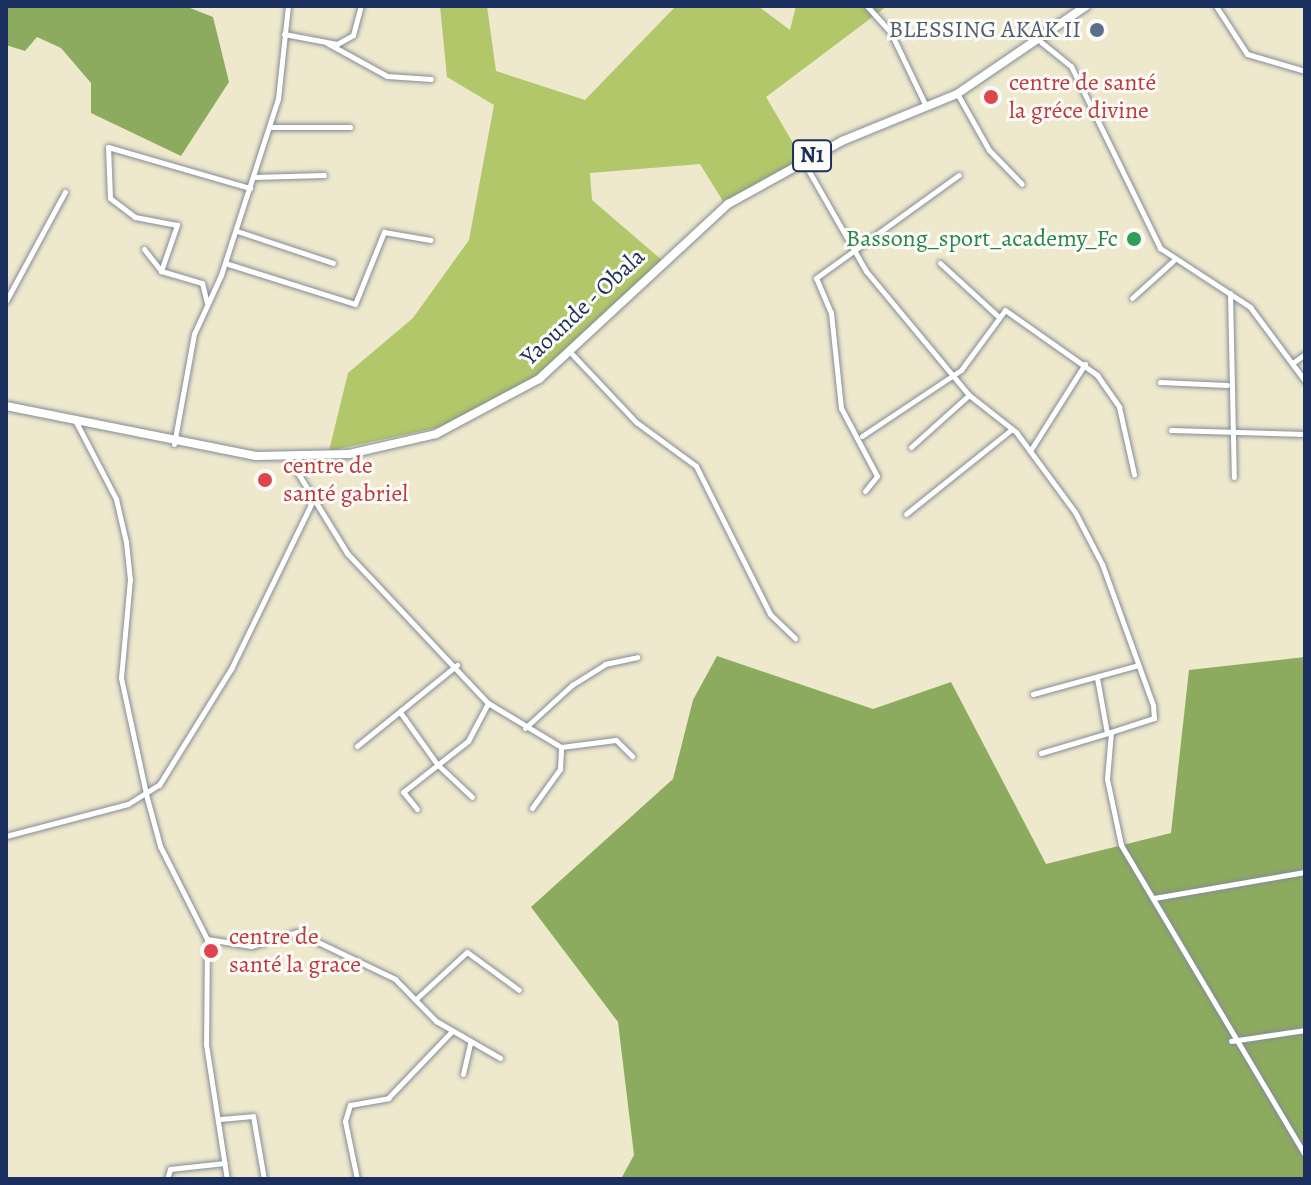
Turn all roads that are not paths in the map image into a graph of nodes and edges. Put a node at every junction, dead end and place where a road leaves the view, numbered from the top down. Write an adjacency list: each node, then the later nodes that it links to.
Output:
1 (288, 6): 6 (street)
2 (361, 6): 8 (street)
3 (867, 6): 12 (street)
4 (1086, 6): 7 (highway, Yaounde - Obala / N1)
5 (1216, 6): 9 (street)
6 (284, 34): 8 (street); 13 (street)
7 (1041, 42): 11 (highway, Yaounde - Obala / N1); 26 (street)
8 (327, 43): 10 (street)
9 (1305, 71)
10 (431, 79)
11 (957, 94): 12 (highway, Yaounde - Obala / N1); 19 (street)
12 (926, 106): 15 (highway, Yaounde - Obala / N1)
13 (271, 127): 14 (street); 18 (street)
14 (350, 127)
15 (803, 160): 25 (street); 36 (highway, Yaounde - Obala / N1)
16 (324, 175): 18 (street)
17 (959, 175): 25 (street)
18 (253, 177): 20 (street)
19 (1022, 184)
20 (250, 188): 22 (street); 30 (street)
21 (65, 192): 33 (street)
22 (237, 231): 27 (street); 28 (street)
23 (430, 240): 27 (street)
24 (144, 249): 30 (street)
25 (854, 249): 40 (street); 51 (street)
26 (1173, 261): 31 (street); 32 (street)
27 (225, 263): 34 (street)
28 (333, 263)
29 (940, 263): 35 (street)
30 (161, 271): 34 (street)
31 (1230, 292): 38 (street); 43 (street)
32 (1132, 298)
33 (6, 301)
34 (207, 304): 52 (street)
35 (999, 317): 39 (street); 40 (street)
36 (571, 353): 55 (highway, Yaounde - Obala / N1); 61 (street)
37 (1305, 354): 38 (street)
38 (1294, 362): 41 (street)
39 (1085, 364): 54 (street); 56 (street)
40 (952, 374): 44 (street); 51 (street)
41 (1305, 381)
42 (1160, 382): 43 (street)
43 (1227, 385): 49 (street)
44 (969, 395): 47 (street); 53 (street)
45 (6, 406): 46 (highway, Yaounde - Obala / N1)
46 (76, 422): 52 (highway, Yaounde - Obala / N1); 77 (street)
47 (1012, 429): 54 (street); 60 (street)
48 (1171, 430): 49 (street)
49 (1233, 434): 50 (street); 57 (street)
50 (1305, 434)
51 (862, 436): 58 (street)
52 (174, 444): 55 (highway, Yaounde - Obala / N1)
53 (911, 447)
54 (1030, 451): 64 (street)
55 (288, 457): 59 (street)
56 (1134, 474)
57 (1234, 477)
58 (865, 491)
59 (315, 496): 63 (street); 77 (street)
60 (906, 514)
61 (795, 638)
62 (637, 657): 69 (street)
63 (457, 665): 67 (street); 68 (street)
64 (1138, 665): 65 (street); 70 (street)
65 (1097, 678): 66 (street); 70 (street)
66 (1033, 694)
67 (488, 703): 69 (street); 75 (street)
68 (400, 712): 71 (street); 75 (street)
69 (525, 728): 72 (street)
70 (1109, 733): 73 (street); 82 (street)
71 (357, 746)
72 (561, 747): 74 (street); 78 (street)
73 (1041, 753)
74 (632, 756)
75 (437, 764): 76 (street); 79 (street)
76 (472, 797)
77 (147, 798): 80 (street); 83 (street)
78 (532, 808)
79 (417, 809)
80 (6, 836)
81 (1305, 872): 82 (street)
82 (1154, 898): 88 (street)
83 (207, 939): 85 (street); 92 (street)
84 (519, 990): 85 (street)
85 (416, 999): 87 (street)
86 (1305, 1030): 88 (street)
87 (451, 1032): 89 (street); 98 (street)
88 (1231, 1041): 93 (street)
89 (470, 1043): 90 (street); 91 (street)
90 (500, 1058)
91 (463, 1074)
92 (220, 1119): 94 (street); 97 (street)
93 (1305, 1155)
94 (225, 1163): 95 (street); 96 (street)
95 (167, 1179)
96 (227, 1179)
97 (264, 1179)
98 (357, 1179)

